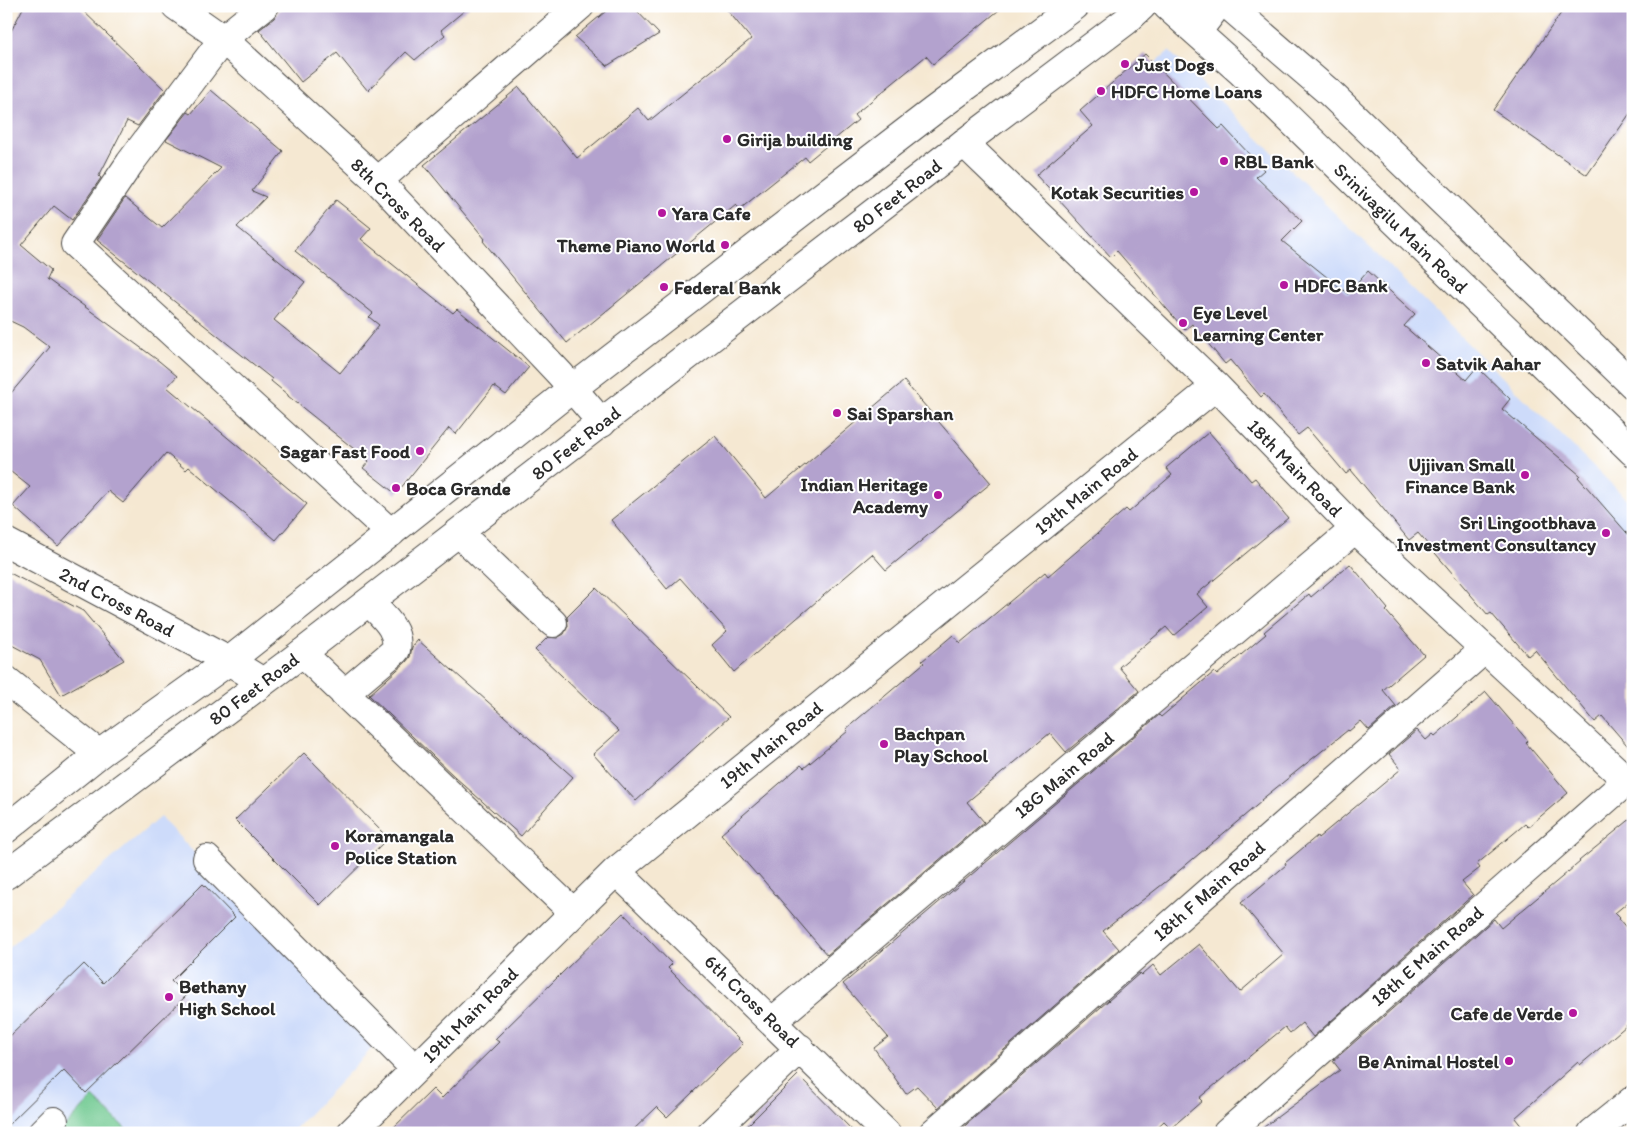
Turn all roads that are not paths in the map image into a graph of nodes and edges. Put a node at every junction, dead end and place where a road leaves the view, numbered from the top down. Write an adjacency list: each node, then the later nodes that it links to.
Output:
1 (176, 6): 10 (street, 8th Cross Road)
2 (264, 6): 10 (street)
3 (580, 6): 12 (street)
4 (1075, 6): 15 (street, 80 Feet Road)
5 (1142, 6): 11 (street, 80 Feet Road)
6 (1167, 6): 9 (street, Srinivagilu Main Road)
7 (1216, 6): 9 (street)
8 (1229, 6): 13 (street)
9 (1197, 32): 17 (street, Srinivagilu Main Road)
10 (222, 39): 12 (street, 8th Cross Road); 19 (street)
11 (964, 144): 14 (street, 18th Main Road); 16 (street, 80 Feet Road)
12 (378, 180): 15 (street, 8th Cross Road)
13 (1633, 385)
14 (1216, 386): 18 (street, 18th Main Road); 34 (street, 19th Main Road)
15 (573, 388): 16 (street, 8th Cross Road); 19 (street, 80 Feet Road)
16 (602, 423): 20 (street, 80 Feet Road)
17 (1633, 452)
18 (1355, 529): 24 (street, 18th Main Road); 37 (street, 18G Main Road)
19 (391, 533): 26 (street, 80 Feet Road)
20 (459, 533): 22 (street, 80 Feet Road); 23 (street)
21 (6, 542): 26 (street, 2nd Cross Road)
22 (369, 602): 25 (street, 80 Feet Road); 29 (street)
23 (553, 623)
24 (1485, 649): 31 (street, 18th Main Road); 44 (street, 18th F Main Road)
25 (302, 653): 28 (street, 80 Feet Road); 29 (street)
26 (229, 661): 28 (street, 2nd Cross Road); 30 (street, 80 Feet Road)
27 (6, 680): 30 (street)
28 (263, 682): 35 (street, 80 Feet Road)
29 (344, 694): 36 (street)
30 (99, 754): 32 (street, 80 Feet Road)
31 (1630, 783): 45 (street, 18th E Main Road)
32 (6, 829)
33 (207, 859): 39 (street)
34 (616, 871): 36 (street, 19th Main Road); 37 (street, 6th Cross Road)
35 (6, 875)
36 (574, 913): 39 (street, 19th Main Road)
37 (773, 1021): 38 (street, 6th Cross Road)
38 (800, 1048): 42 (street); 43 (street, 6th Cross Road)
39 (415, 1069): 41 (street, 19th Main Road)
40 (1633, 1100): 46 (street)
41 (351, 1133)
42 (711, 1133)
43 (886, 1133)
44 (934, 1133)
45 (1226, 1133)
46 (1592, 1133)

